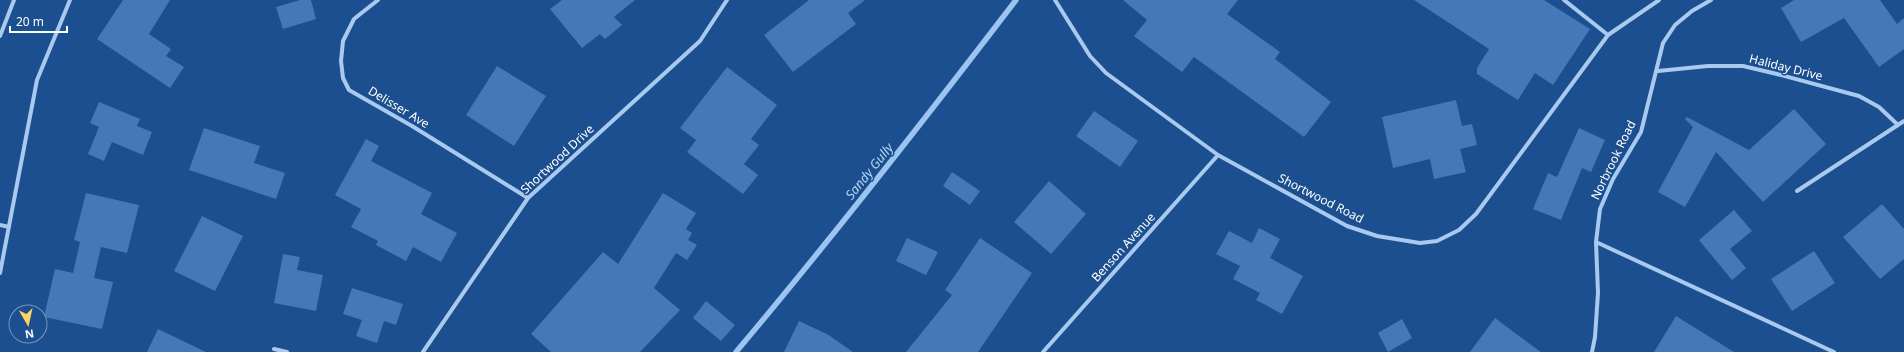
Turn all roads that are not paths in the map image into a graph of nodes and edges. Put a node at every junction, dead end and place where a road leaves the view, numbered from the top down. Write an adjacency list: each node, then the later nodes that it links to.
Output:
1 (14, 0): 10 (street)
2 (70, 0): 18 (street)
3 (378, 0): 16 (street, Delisser Ave)
4 (727, 0): 16 (street, Shortwood Drive)
5 (1055, 0): 14 (street, Shortwood Road)
6 (1564, 0): 9 (street)
7 (1659, 0): 9 (street, Shortwood Road)
8 (1711, 0): 11 (street, Norbrook Road)
9 (1608, 34): 14 (street, Shortwood Road)
10 (0, 36)
11 (1658, 71): 13 (street, Haliday Drive); 19 (street, Norbrook Road)
12 (1904, 121): 13 (street)
13 (1898, 125): 15 (street)
14 (1218, 155): 24 (street, Benson Avenue)
15 (1797, 192)
16 (528, 198): 23 (street, Shortwood Drive)
17 (0, 225): 18 (street)
18 (9, 227): 20 (street)
19 (1596, 242): 25 (street, Norbrook Road); 26 (street)
20 (0, 273)
21 (274, 349): 22 (street)
22 (287, 352)
23 (423, 352)
24 (1043, 352)
25 (1592, 352)
26 (1834, 352)

